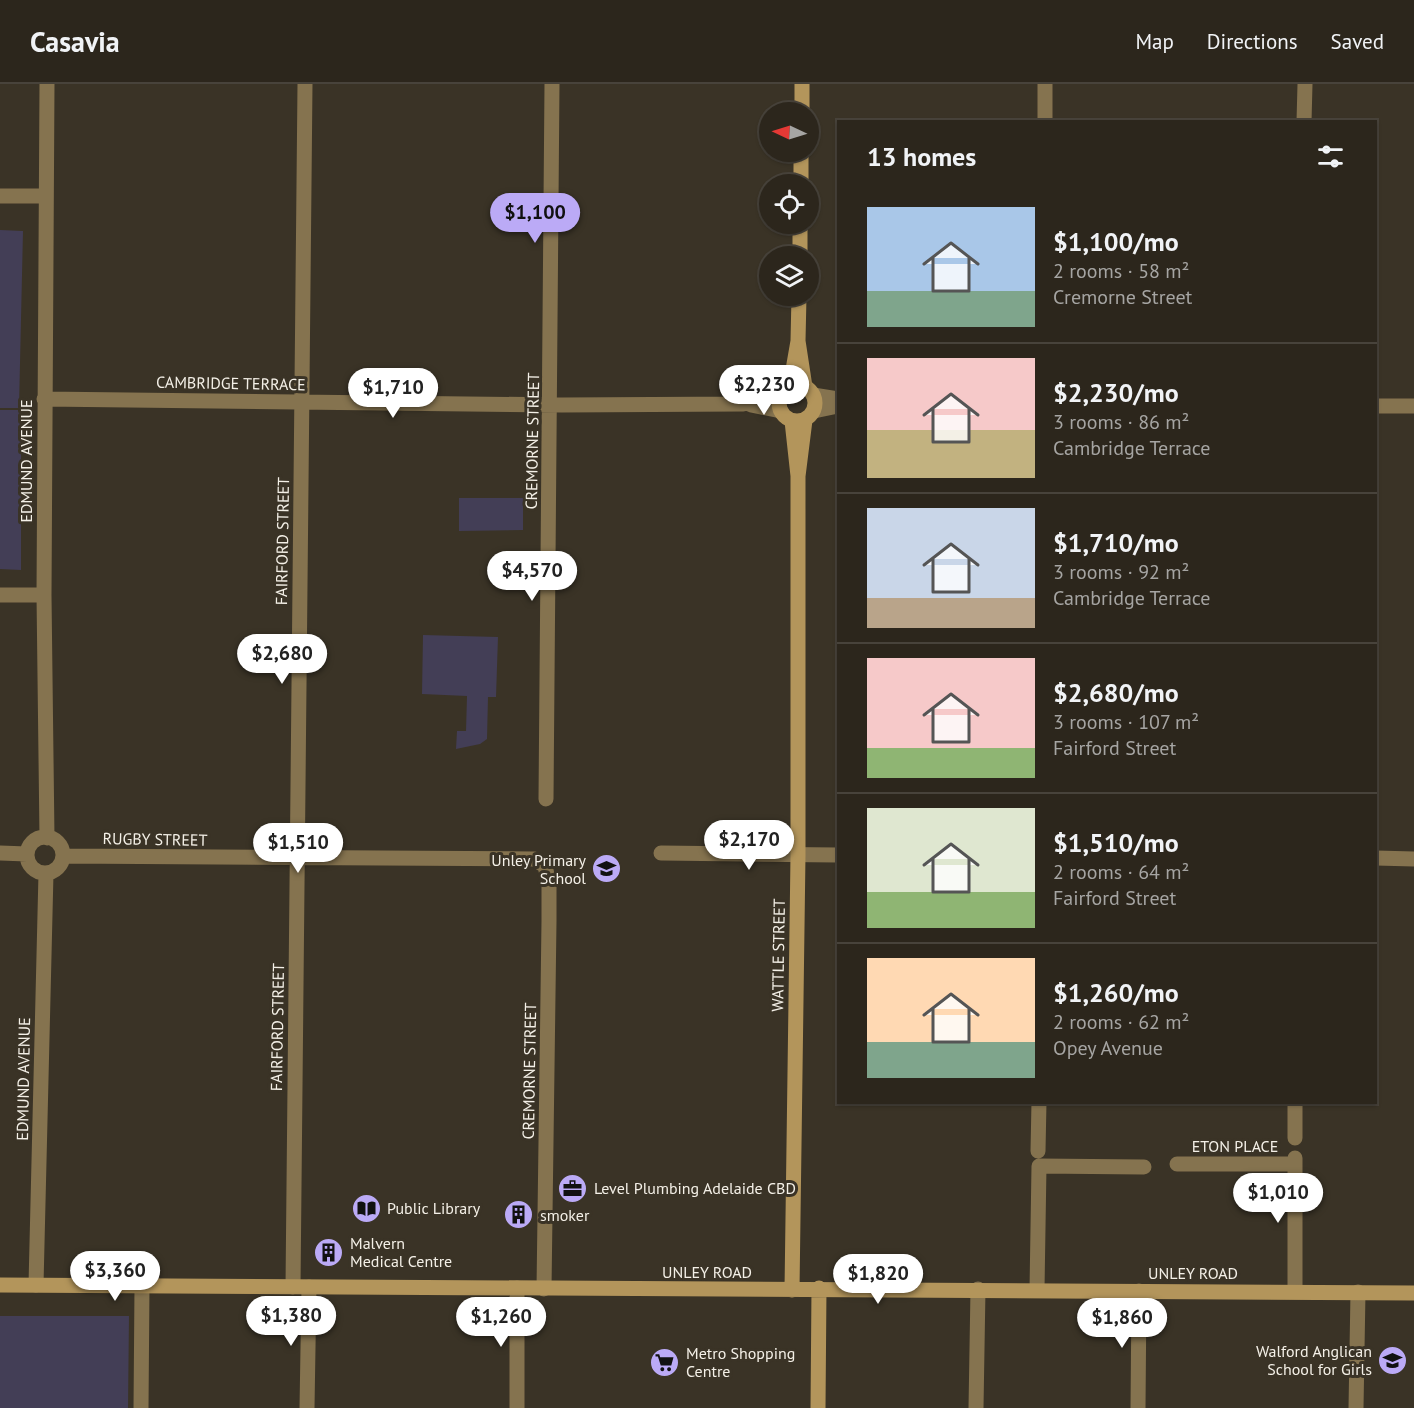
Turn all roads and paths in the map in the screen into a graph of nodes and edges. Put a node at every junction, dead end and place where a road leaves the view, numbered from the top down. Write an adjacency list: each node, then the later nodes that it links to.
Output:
1 (47, 84): 11 (street, EDMUND AVENUE)
2 (305, 84): 15 (street, FAIRFORD STREET)
3 (552, 84): 17 (street, CREMORNE STREET)
4 (802, 84): 7 (main road)
5 (1045, 84): 8 (street)
6 (1305, 84): 9 (street)
7 (802, 102)
8 (1045, 120)
9 (1304, 120)
10 (0, 196): 11 (street)
11 (46, 196): 13 (street, EDMUND AVENUE)
12 (799, 306): 16 (main road, WATTLE STREET)
13 (44, 399): 15 (street, CAMBRIDGE TERRACE); 22 (street, EDMUND AVENUE)
14 (837, 399): 16 (street, CAMBRIDGE TERRACE)
15 (302, 402): 17 (street, CAMBRIDGE TERRACE); 31 (street, FAIRFORD STREET)
16 (797, 403): 17 (street, CAMBRIDGE TERRACE); 18 (street, CAMBRIDGE TERRACE); 29 (main road, WATTLE STREET)
17 (550, 404): 23 (street, CREMORNE STREET)
18 (837, 406)
19 (1377, 406): 20 (street)
20 (1414, 406)
21 (0, 595): 22 (street)
22 (44, 595): 24 (street, EDMUND AVENUE)
23 (546, 799)
24 (47, 838): 27 (street); 28 (street)
25 (0, 853): 27 (street)
26 (661, 853): 29 (street)
27 (27, 854): 35 (street)
28 (63, 855): 31 (street, RUGBY STREET); 35 (street)
29 (798, 855): 30 (street); 51 (main road, WATTLE STREET)
30 (837, 855)
31 (297, 858): 33 (street, RUGBY STREET); 45 (street, FAIRFORD STREET)
32 (1377, 858): 34 (street)
33 (534, 859): 48 (street, CREMORNE STREET)
34 (1414, 859)
35 (46, 873): 43 (street, EDMUND AVENUE)
36 (1039, 1104): 39 (street)
37 (1295, 1104): 38 (street)
38 (1295, 1138)
39 (1039, 1158): 41 (street); 52 (street)
40 (1177, 1164): 54 (street, ETON PLACE)
41 (1144, 1167)
42 (0, 1285): 43 (main road, UNLEY ROAD)
43 (36, 1285): 44 (main road, UNLEY ROAD)
44 (142, 1286): 45 (main road, UNLEY ROAD); 57 (street)
45 (293, 1287): 46 (main road, UNLEY ROAD)
46 (309, 1287): 47 (main road, UNLEY ROAD); 58 (street)
47 (517, 1288): 48 (main road, UNLEY ROAD); 59 (street)
48 (543, 1288): 51 (main road, UNLEY ROAD)
49 (819, 1288): 50 (main road, UNLEY ROAD); 51 (main road, UNLEY ROAD); 60 (main road)
50 (978, 1289): 52 (main road, UNLEY ROAD); 61 (street)
51 (792, 1290)
52 (1037, 1290): 53 (main road, UNLEY ROAD)
53 (1139, 1291): 54 (main road, UNLEY ROAD); 62 (street)
54 (1295, 1291): 55 (main road, UNLEY ROAD)
55 (1358, 1292): 56 (main road, UNLEY ROAD); 63 (street)
56 (1414, 1293)
57 (141, 1408)
58 (307, 1408)
59 (517, 1408)
60 (818, 1408)
61 (976, 1408)
62 (1138, 1408)
63 (1356, 1408)

